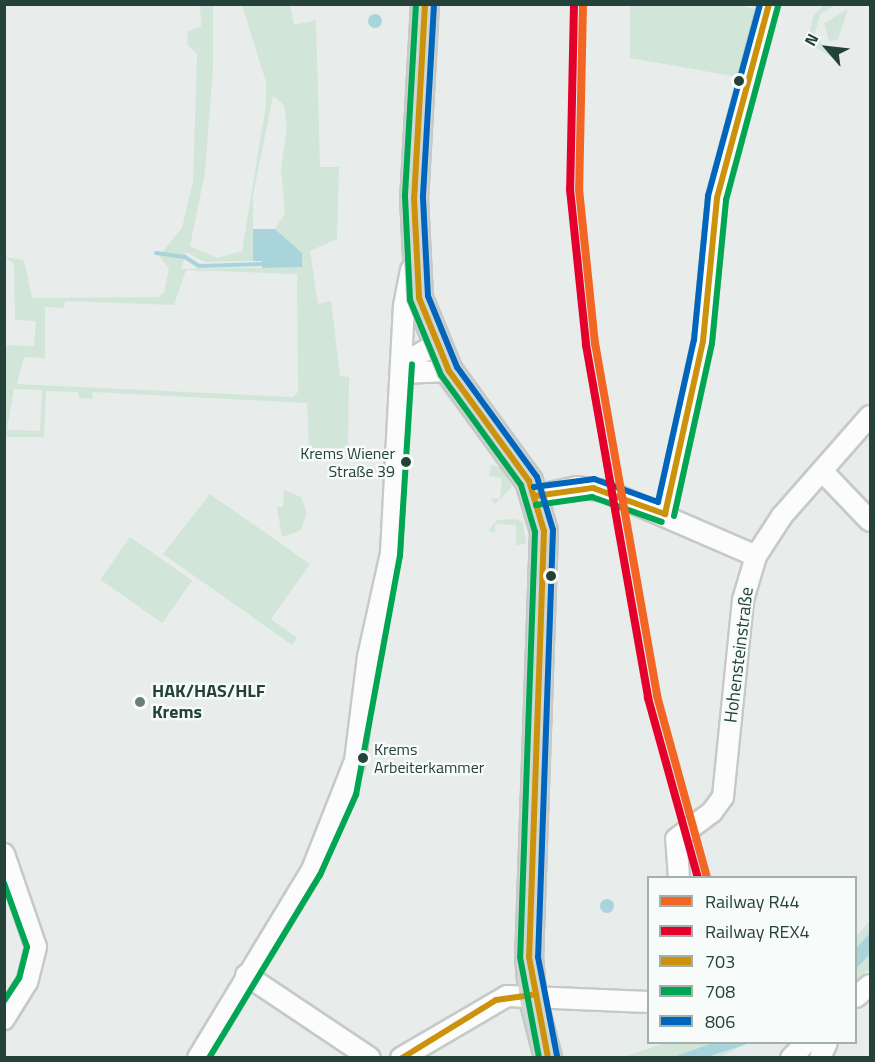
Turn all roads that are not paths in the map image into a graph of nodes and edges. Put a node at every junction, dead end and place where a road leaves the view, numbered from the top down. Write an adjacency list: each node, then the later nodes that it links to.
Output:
1 (769, 4): 10 (street)
2 (421, 8): 3 (main road)
3 (414, 256): 4 (main road); 5 (street)
4 (434, 346): 5 (street); 6 (main road)
5 (403, 368): 6 (street); 15 (street)
6 (449, 372): 9 (main road)
7 (870, 416): 8 (street, Hohensteinstraße)
8 (822, 471): 11 (street); 12 (street, Hohensteinstraße)
9 (536, 496): 10 (street); 17 (main road)
10 (665, 514): 12 (street)
11 (870, 521)
12 (756, 556): 14 (street, Hohensteinstraße)
13 (4, 854): 20 (street)
14 (679, 876)
15 (246, 975): 23 (street); 24 (street)
16 (870, 985): 18 (street)
17 (532, 995): 19 (street); 25 (street); 26 (main road)
18 (857, 995)
19 (647, 1002)
20 (4, 1019)
21 (805, 1044): 27 (street)
22 (826, 1044): 28 (street)
23 (198, 1058)
24 (370, 1058)
25 (401, 1058)
26 (548, 1058)
27 (791, 1058)
28 (820, 1058)

